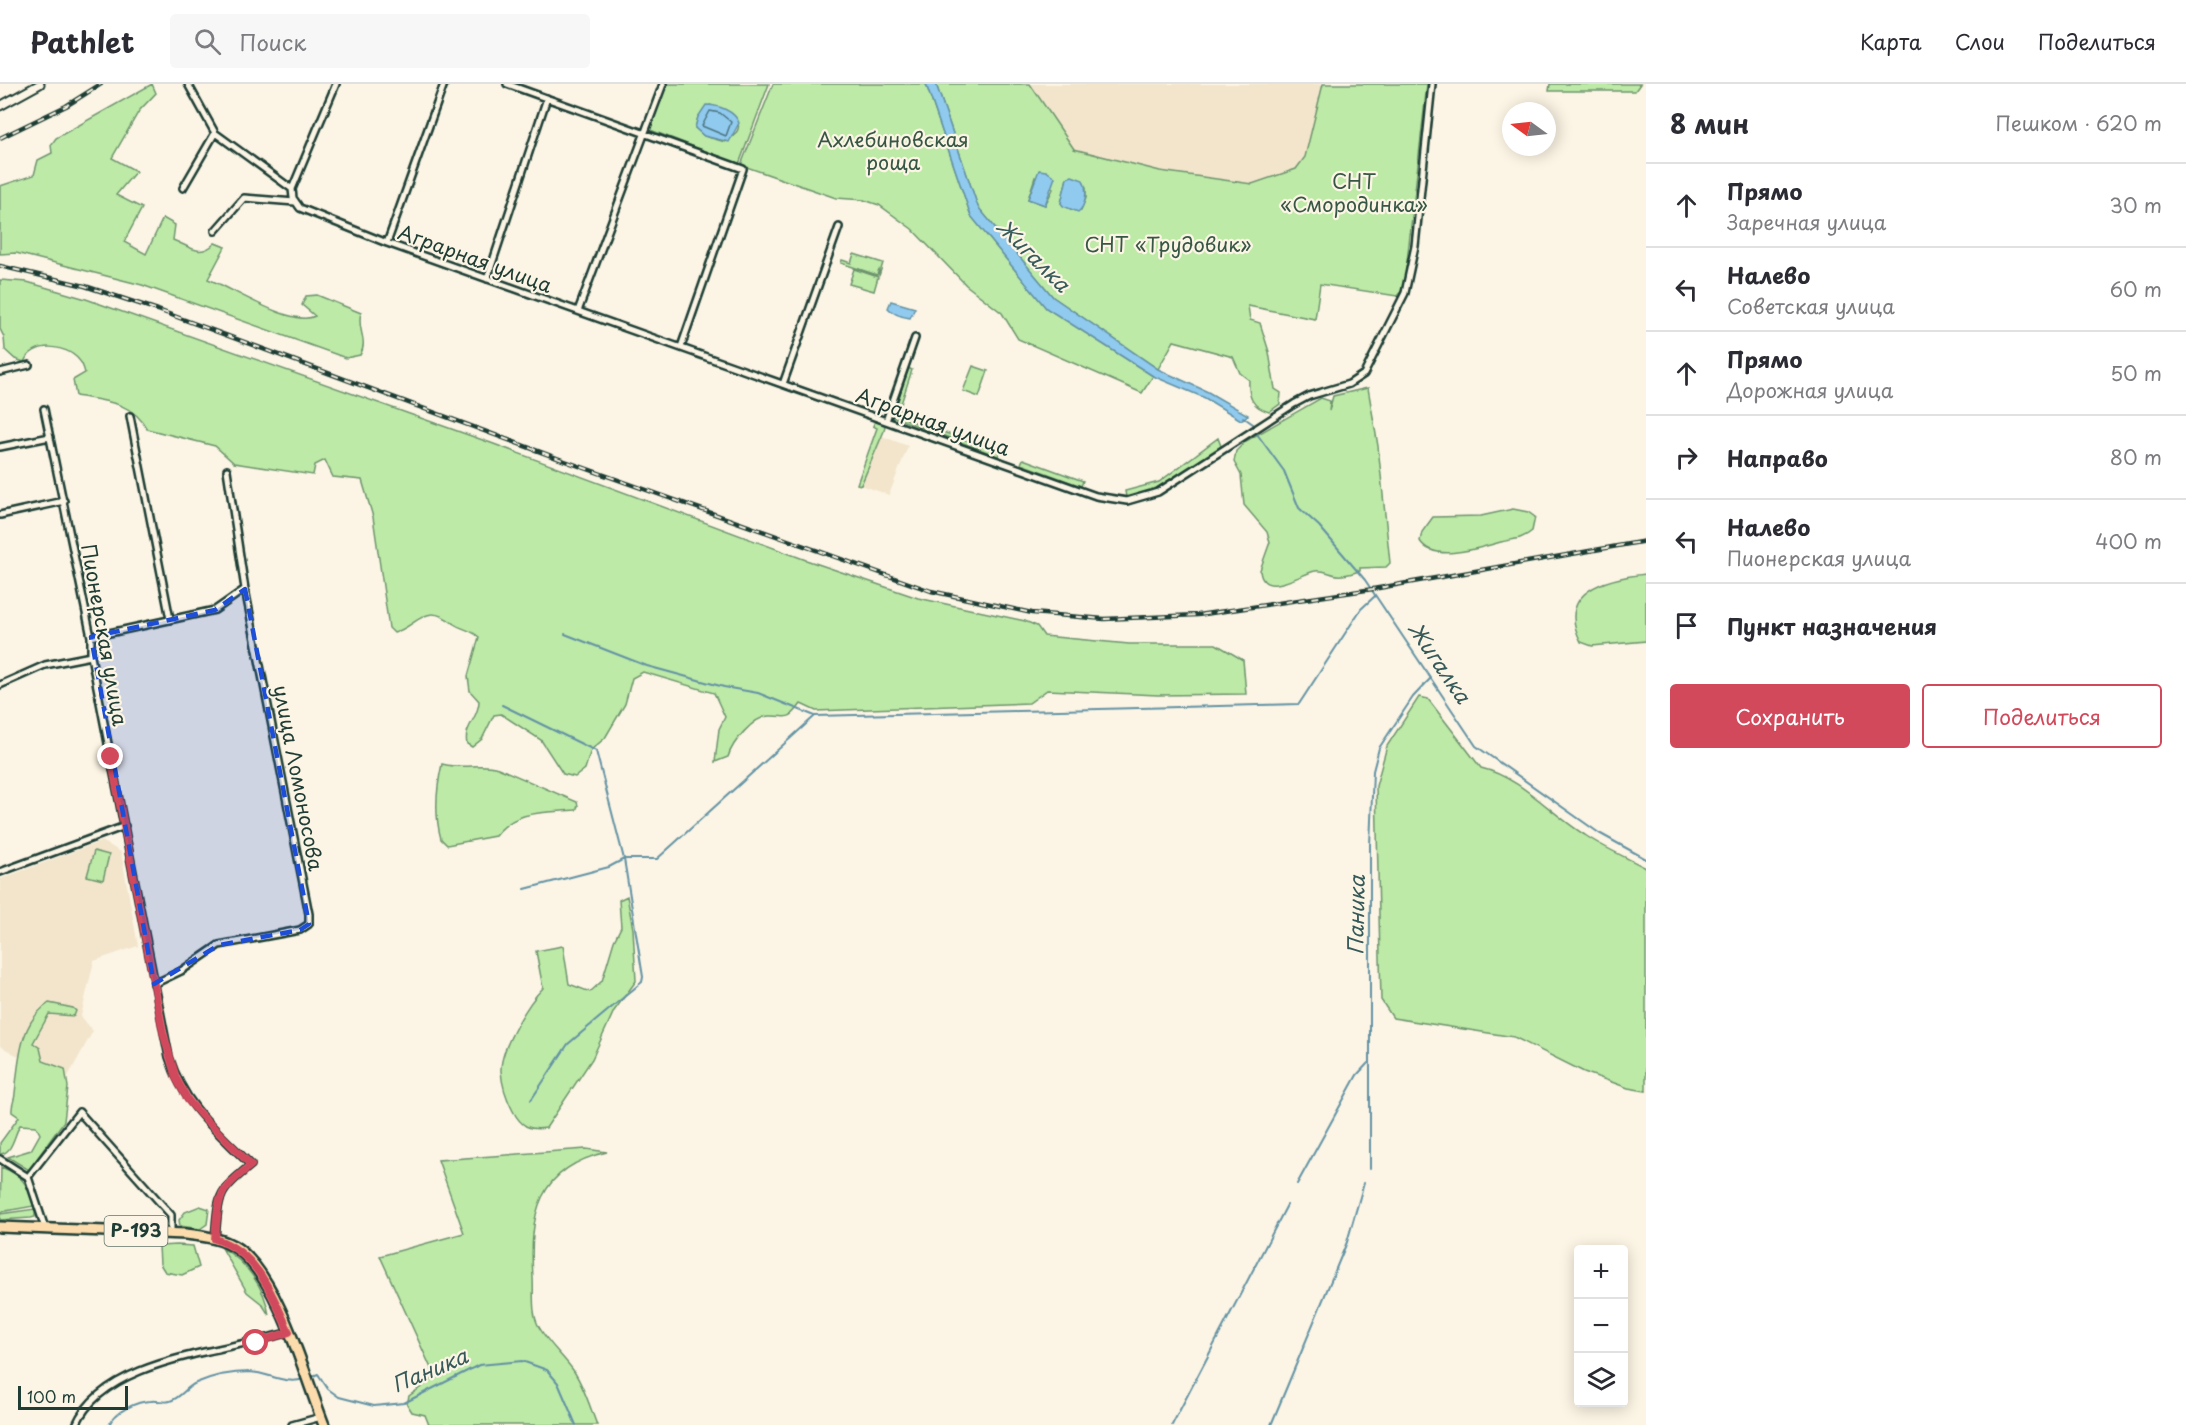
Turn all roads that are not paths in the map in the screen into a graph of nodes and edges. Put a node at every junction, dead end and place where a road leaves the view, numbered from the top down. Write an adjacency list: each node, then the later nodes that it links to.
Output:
1 (40, 84): 9 (street)
2 (188, 84): 11 (street)
3 (336, 84): 13 (street)
4 (444, 84): 17 (street)
5 (507, 84): 8 (street)
6 (663, 84): 10 (street)
7 (1432, 84): 27 (street, Аграрная улица)
8 (547, 98): 10 (street); 18 (street)
9 (0, 106)
10 (644, 132): 19 (street); 21 (street)
11 (215, 133): 12 (street); 13 (street)
12 (183, 188)
13 (292, 189): 14 (street)
14 (295, 202): 16 (street); 17 (street, Аграрная улица)
15 (839, 227): 24 (street)
16 (215, 231)
17 (387, 243): 18 (street, Аграрная улица)
18 (487, 279): 19 (street, Аграрная улица)
19 (578, 311): 21 (street, Аграрная улица)
20 (915, 338): 27 (street)
21 (681, 347): 24 (street, Аграрная улица)
22 (29, 365): 23 (street)
23 (0, 372)
24 (783, 384): 27 (street, Аграрная улица)
25 (44, 409): 28 (street, Пионерская улица)
26 (130, 416): 34 (street)
27 (886, 421)
28 (50, 437): 29 (street); 31 (street, Пионерская улица)
29 (0, 447)
30 (227, 470): 33 (street, улица Ломоносова)
31 (64, 501): 32 (street); 35 (street, Пионерская улица)
32 (0, 515)
33 (245, 589): 34 (street); 40 (street, улица Ломоносова)
34 (170, 619): 35 (street)
35 (91, 637): 36 (street, Пионерская улица)
36 (91, 656): 37 (street); 38 (street, Пионерская улица)
37 (0, 685)
38 (125, 826): 39 (street); 40 (street, Пионерская улица)
39 (0, 872)
40 (154, 984): 46 (street, Пионерская улица)
41 (0, 1159): 42 (street)
42 (28, 1177): 44 (street); 45 (street)
43 (0, 1227): 44 (main road, Р-193)
44 (45, 1228): 45 (main road, Р-193)
45 (171, 1233): 46 (main road, Р-193)
46 (215, 1239): 47 (main road, Р-193)
47 (289, 1332): 48 (main road, Р-193); 49 (street)
48 (322, 1421): 50 (street)
49 (75, 1425)
50 (292, 1425)

